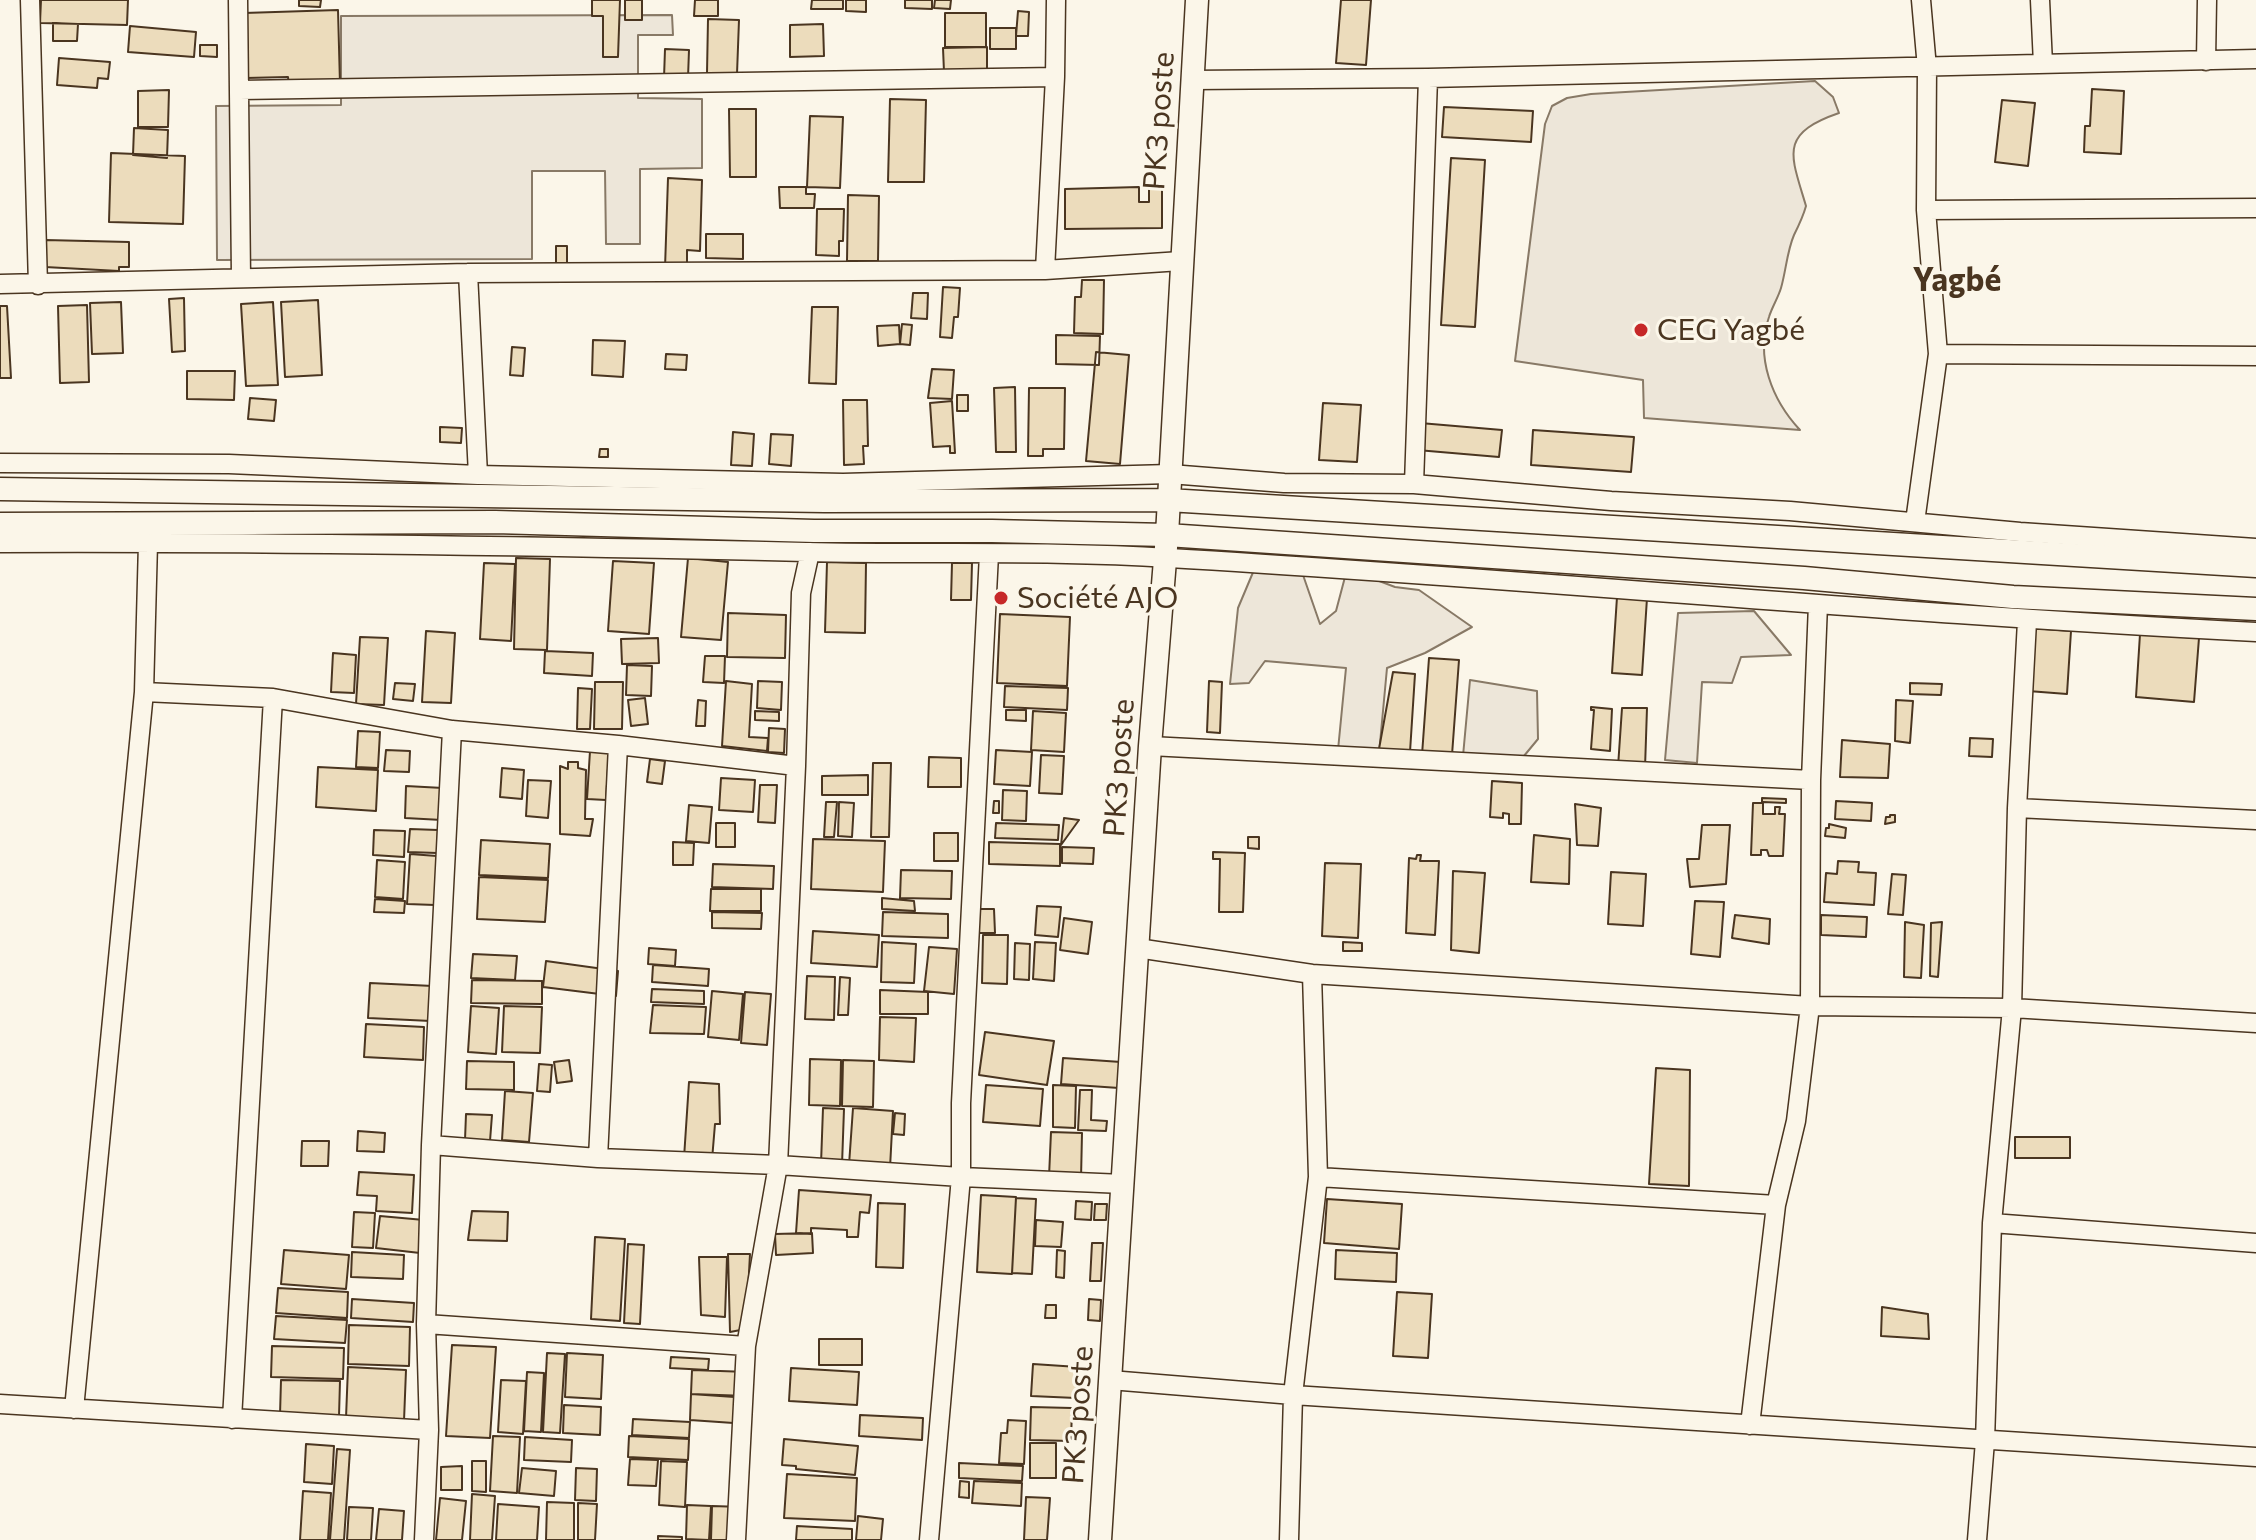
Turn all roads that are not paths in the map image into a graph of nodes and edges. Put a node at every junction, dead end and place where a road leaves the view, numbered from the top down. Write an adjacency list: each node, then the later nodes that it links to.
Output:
1 (30, 0): 23 (street)
2 (238, 0): 15 (street)
3 (1056, 0): 12 (street)
4 (1197, 0): 14 (street, PK3 poste)
5 (1921, 0): 11 (street)
6 (2040, 0): 10 (street)
7 (2207, 0): 9 (street)
8 (2256, 59): 9 (street)
9 (2206, 61): 10 (street)
10 (2043, 64): 11 (street)
11 (1927, 68): 13 (street); 17 (street)
12 (1055, 77): 15 (street); 19 (street)
13 (1428, 78): 14 (street); 29 (street)
14 (1192, 80): 18 (street, PK3 poste)
15 (240, 90): 21 (street)
16 (2256, 208): 17 (street)
17 (1926, 210): 24 (street)
18 (1181, 261): 19 (street); 27 (street, PK3 poste)
19 (1045, 270): 20 (street)
20 (468, 273): 21 (street); 28 (street)
21 (241, 277): 23 (street)
22 (0, 284): 23 (street)
23 (38, 285)
24 (1938, 354): 25 (street); 32 (street)
25 (2256, 356)
26 (0, 463): 28 (street)
27 (1170, 474): 28 (street); 29 (street); 31 (street, PK3 poste)
28 (478, 475)
29 (1414, 484): 32 (street)
30 (0, 489): 31 (street)
31 (1168, 500): 36 (street, PK3 poste); 40 (street)
32 (1915, 522): 37 (street)
33 (0, 524): 36 (street)
34 (0, 543): 35 (street)
35 (148, 543): 38 (street); 45 (street)
36 (1165, 546): 39 (street); 41 (street); 42 (street); 49 (street, PK3 poste)
37 (2256, 548)
38 (810, 552): 39 (street); 50 (street)
39 (989, 554): 62 (street)
40 (2256, 566)
41 (1818, 604): 43 (street); 51 (street)
42 (2256, 609)
43 (2027, 621): 44 (street); 52 (street)
44 (2256, 632)
45 (144, 692): 46 (street); 73 (street)
46 (273, 698): 47 (street); 74 (street)
47 (452, 730): 48 (street); 59 (street)
48 (618, 745): 50 (street); 60 (street)
49 (1150, 746): 51 (street); 54 (street, PK3 poste)
50 (796, 766): 61 (street)
51 (1811, 780): 56 (street)
52 (2017, 808): 53 (street); 57 (street)
53 (2256, 820)
54 (1137, 948): 55 (street); 64 (street, PK3 poste)
55 (1312, 974): 56 (street); 63 (street)
56 (1810, 1006): 57 (street); 65 (street)
57 (2012, 1008): 58 (street); 66 (street)
58 (2256, 1023)
59 (431, 1145): 60 (street); 68 (street)
60 (598, 1158): 61 (street)
61 (778, 1165): 62 (street); 69 (street)
62 (961, 1177): 64 (street); 81 (street)
63 (1318, 1177): 65 (street); 71 (street)
64 (1123, 1184): 70 (street, PK3 poste)
65 (1776, 1205): 75 (street)
66 (1992, 1223): 67 (street); 77 (street)
67 (2256, 1243)
68 (426, 1324): 69 (street); 76 (street)
69 (746, 1346): 80 (street)
70 (1110, 1380): 71 (street); 82 (street, PK3 poste)
71 (1293, 1395): 75 (street); 83 (street)
72 (0, 1404): 73 (street)
73 (74, 1409): 74 (street)
74 (232, 1419): 76 (street)
75 (1750, 1425): 77 (street)
76 (429, 1430): 79 (street)
77 (1985, 1441): 78 (street); 84 (street)
78 (2256, 1457)
79 (424, 1540)
80 (736, 1540)
81 (929, 1540)
82 (1100, 1540)
83 (1289, 1540)
84 (1977, 1540)

